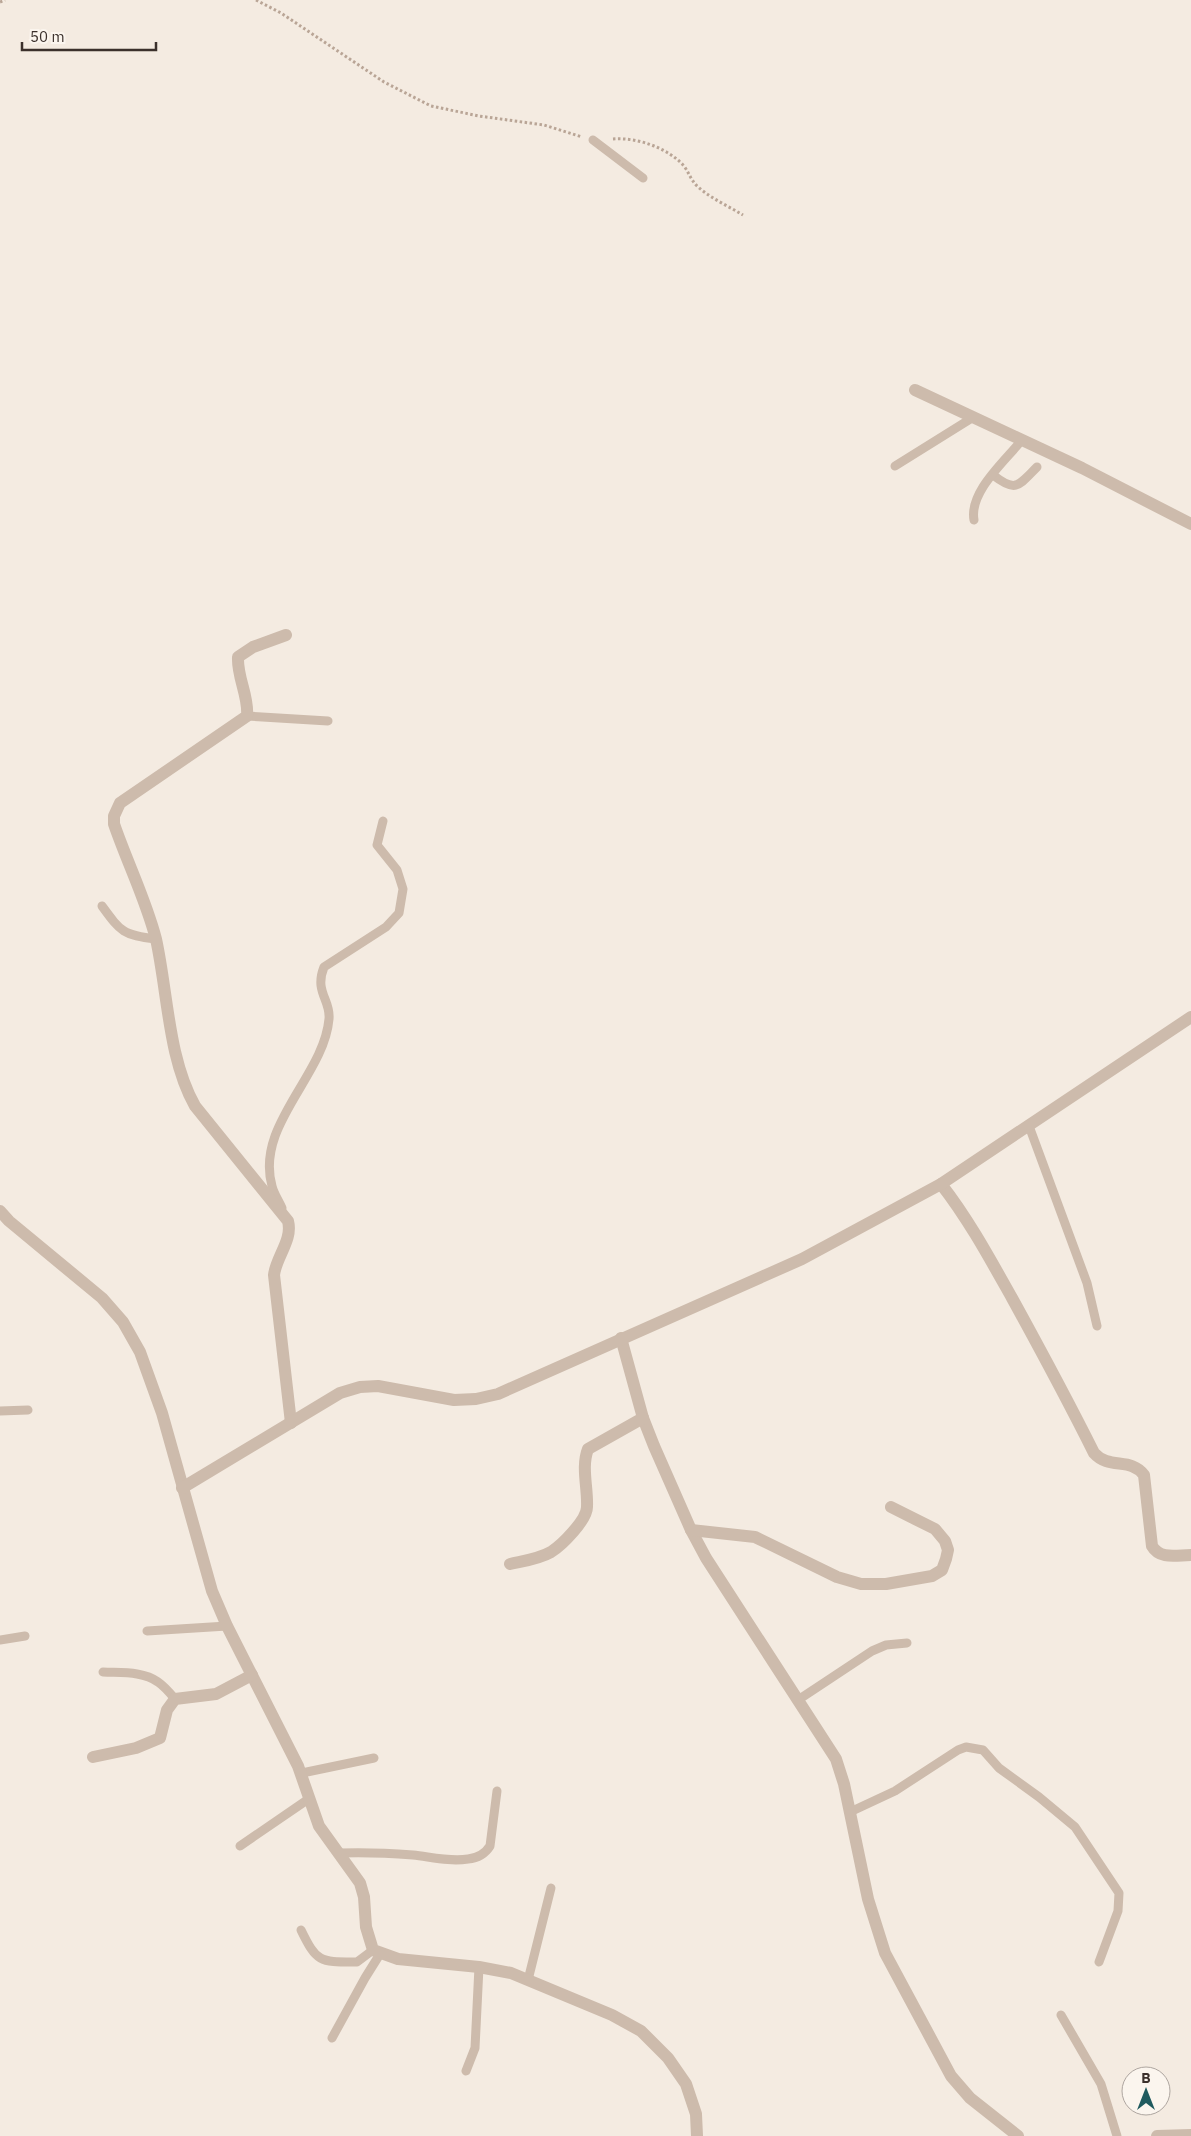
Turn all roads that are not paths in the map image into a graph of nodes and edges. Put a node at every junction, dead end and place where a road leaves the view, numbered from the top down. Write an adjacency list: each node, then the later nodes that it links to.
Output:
1 (594, 140): 2 (lane)
2 (643, 178)
3 (915, 390): 4 (street)
4 (972, 418): 5 (street); 6 (lane)
5 (1020, 441): 8 (lane); 10 (street)
6 (895, 466)
7 (1037, 468): 8 (lane)
8 (993, 475): 9 (lane)
9 (974, 520)
10 (1191, 524)
11 (286, 635): 12 (street)
12 (247, 716): 13 (lane); 16 (street)
13 (328, 721)
14 (383, 821): 21 (lane)
15 (102, 906): 16 (lane)
16 (156, 939): 21 (street)
17 (1191, 1017): 18 (street)
18 (1029, 1126): 19 (street); 22 (lane)
19 (941, 1184): 23 (street); 31 (street)
20 (0, 1212): 28 (street)
21 (288, 1221): 27 (street)
22 (1097, 1326)
23 (621, 1338): 26 (street); 27 (street)
24 (28, 1410): 25 (lane)
25 (0, 1411)
26 (643, 1418): 30 (street); 32 (street)
27 (291, 1423): 28 (street)
28 (182, 1488): 33 (street)
29 (891, 1507): 30 (street)
30 (690, 1530): 41 (street)
31 (1191, 1555)
32 (510, 1564)
33 (227, 1626): 34 (lane); 39 (street)
34 (147, 1631)
35 (25, 1636): 36 (lane)
36 (0, 1640)
37 (907, 1643): 41 (lane)
38 (103, 1672): 40 (lane)
39 (252, 1675): 40 (street); 44 (street)
40 (175, 1699): 42 (street)
41 (798, 1700): 47 (street)
42 (93, 1757)
43 (374, 1758): 44 (lane)
44 (302, 1773): 46 (street)
45 (497, 1791): 49 (lane)
46 (310, 1798): 48 (lane); 49 (street)
47 (850, 1812): 53 (lane); 61 (street)
48 (240, 1846)
49 (339, 1853): 52 (street)
50 (551, 1888): 55 (lane)
51 (301, 1930): 52 (lane)
52 (377, 1952): 54 (street); 57 (lane)
53 (1099, 1962)
54 (479, 1967): 55 (street); 58 (lane)
55 (528, 1980): 60 (street)
56 (1061, 2015): 62 (lane)
57 (332, 2038)
58 (466, 2071)
59 (1191, 2135): 63 (street)
60 (698, 2136)
61 (1018, 2136)
62 (1117, 2136)
63 (1157, 2136)

